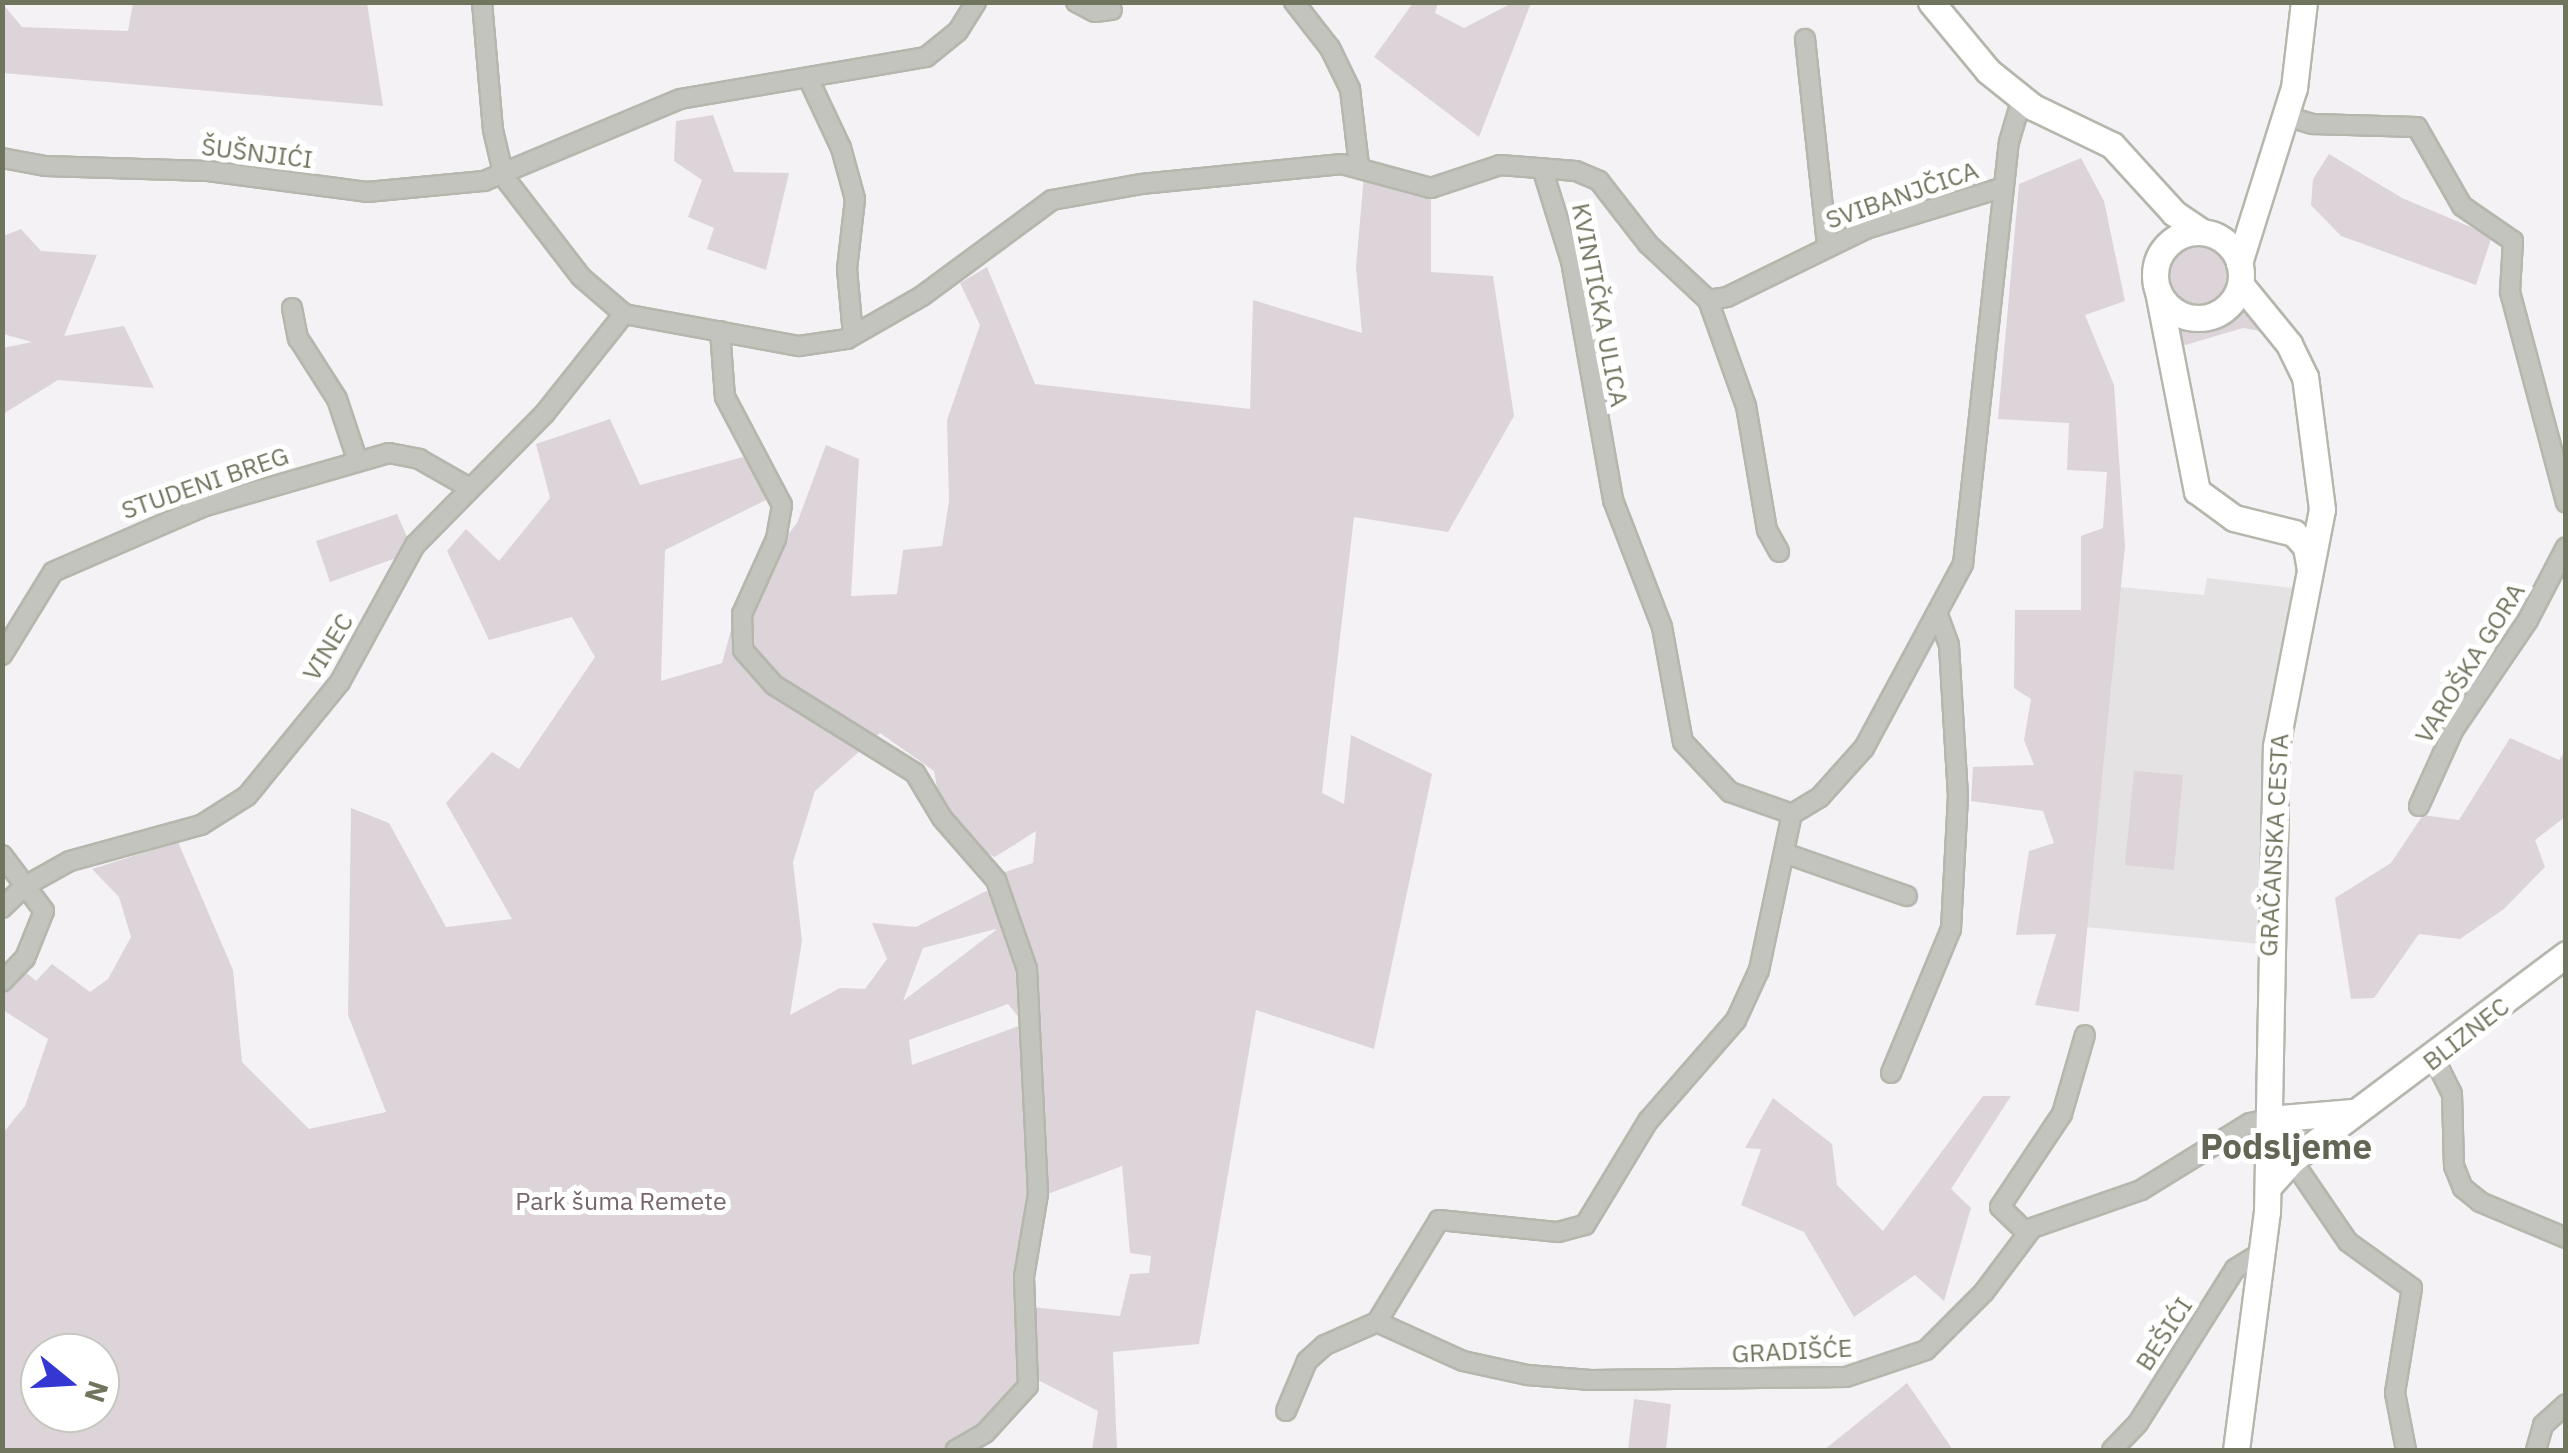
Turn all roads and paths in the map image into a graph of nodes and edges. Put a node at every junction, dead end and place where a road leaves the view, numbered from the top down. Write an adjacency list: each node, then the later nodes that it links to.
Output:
1 (482, 2): 15 (street)
2 (976, 2): 9 (street, ŠUŠNJIĆI)
3 (1076, 2): 7 (street)
4 (1294, 2): 13 (street)
5 (1930, 2): 10 (main road)
6 (2304, 2): 11 (main road)
7 (1112, 10)
8 (1805, 39): 20 (street)
9 (809, 80): 15 (street, ŠUŠNJIĆI); 28 (street)
10 (2022, 98): 16 (street); 17 (main road)
11 (2286, 116): 18 (main road); 31 (street)
12 (2, 158): 15 (street, ŠUŠNJIĆI)
13 (1359, 166): 14 (street); 28 (street)
14 (1542, 168): 24 (street); 40 (street, KVINTIČKA ULICA)
15 (504, 177): 26 (street)
16 (2004, 187): 20 (street, SVIBANJČICA); 37 (street)
17 (2152, 190): 19 (main road); 21 (main road)
18 (2261, 205): 19 (main road); 22 (main road)
19 (2208, 234): 21 (main road); 22 (main road)
20 (1826, 246): 24 (street, SVIBANJČICA)
21 (2162, 251): 23 (main road)
22 (2239, 274): 23 (main road); 32 (main road, GRAČANSKA CESTA)
23 (2158, 292): 33 (main road)
24 (1708, 300): 35 (street)
25 (292, 308): 29 (street)
26 (624, 314): 27 (street); 30 (street, VINEC)
27 (720, 331): 28 (street); 61 (street)
28 (853, 335)
29 (357, 459): 30 (street, STUDENI BREG); 38 (street, STUDENI BREG)
30 (468, 487): 43 (street, VINEC)
31 (2566, 502)
32 (2322, 509): 33 (main road); 36 (main road, GRAČANSKA CESTA)
33 (2283, 528): 36 (main road)
34 (2566, 547): 39 (street, VAROŠKA GORA)
35 (1779, 552)
36 (2311, 575): 52 (main road, GRAČANSKA CESTA)
37 (1939, 618): 40 (street); 50 (street)
38 (2, 655)
39 (2419, 806)
40 (1792, 814): 41 (street)
41 (1788, 854): 44 (street); 58 (street)
42 (2, 855): 43 (street)
43 (25, 886): 45 (street, VINEC); 47 (street)
44 (1907, 896)
45 (2, 908)
46 (2566, 954): 49 (main road, BLIZNEC)
47 (2, 982)
48 (2086, 1036): 55 (street)
49 (2434, 1058): 51 (main road, BLIZNEC); 56 (street)
50 (1890, 1073)
51 (2364, 1108): 52 (main road, BLIZNEC); 53 (main road, BLIZNEC)
52 (2269, 1119): 54 (main road, GRAČANSKA CESTA); 55 (street)
53 (2292, 1160): 54 (main road, BLIZNEC); 64 (street)
54 (2268, 1187): 57 (main road, GRAČANSKA CESTA)
55 (2026, 1232): 58 (street, GRADIŠĆE)
56 (2566, 1238)
57 (2262, 1252): 62 (street, BEŠIĆI); 63 (main road, GRAČANSKA CESTA)
58 (1377, 1322): 60 (street)
59 (2566, 1404): 65 (street)
60 (1286, 1411)
61 (955, 1450)
62 (2112, 1450)
63 (2236, 1450)
64 (2406, 1450)
65 (2536, 1450)

